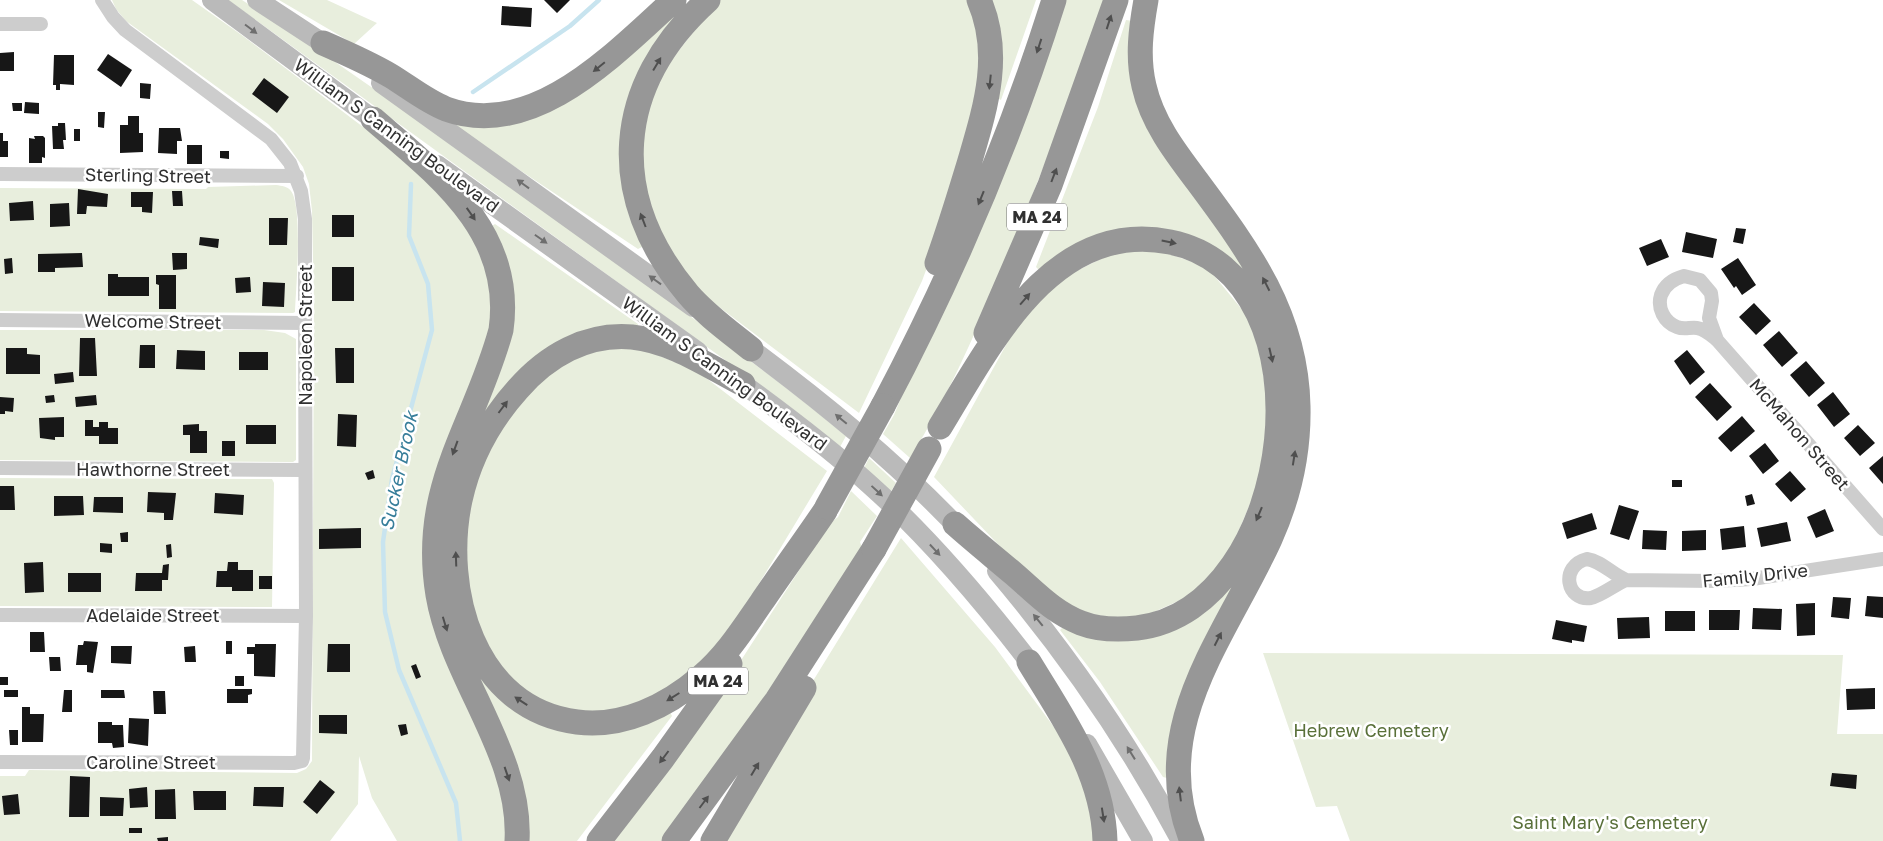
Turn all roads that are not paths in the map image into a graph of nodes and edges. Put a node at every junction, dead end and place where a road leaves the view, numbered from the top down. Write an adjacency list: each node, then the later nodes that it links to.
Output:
1 (102, 0): 15 (street, Napoleon Street)
2 (212, 0): 13 (main road, William S Canning Boulevard, one-way to 13)
3 (257, 0): 12 (main road, William S Canning Boulevard)
4 (674, 0): 12 (highway, one-way to 12)
5 (708, 0): 19 (highway, one-way to 5)
6 (979, 0): 21 (highway, one-way to 21)
7 (1054, 0): 21 (highway, MA 24, one-way to 21)
8 (1116, 0): 22 (highway, MA 24, one-way to 8)
9 (1146, 0): 43 (highway, one-way to 9)
10 (0, 24): 11 (street)
11 (41, 24)
12 (323, 43): 19 (main road, William S Canning Boulevard, one-way to 12)
13 (373, 119): 20 (main road, William S Canning Boulevard, one-way to 20); 36 (highway, one-way to 36)
14 (0, 174): 15 (street, Sterling Street)
15 (297, 176): 17 (street, Napoleon Street)
16 (0, 320): 17 (street, Welcome Street)
17 (305, 322): 24 (street, Napoleon Street)
18 (1717, 340): 18 (street, McMahon Street); 27 (street, McMahon Street)
19 (751, 349): 26 (main road, William S Canning Boulevard, one-way to 19)
20 (743, 384): 25 (highway, one-way to 20); 33 (main road, William S Canning Boulevard, one-way to 33)
21 (886, 401): 25 (highway, MA 24, bridge)
22 (940, 427): 26 (highway, one-way to 26); 28 (highway, MA 24, bridge)
23 (0, 468): 24 (street, Hawthorne Street)
24 (305, 470): 32 (street, Napoleon Street)
25 (826, 509): 37 (highway, MA 24, one-way to 37)
26 (954, 524): 42 (main road, William S Canning Boulevard, one-way to 26)
27 (1883, 529)
28 (869, 557): 38 (highway, MA 24, one-way to 28); 39 (highway, one-way to 28)
29 (1883, 559): 30 (street, Family Drive)
30 (1626, 580)
31 (0, 615): 32 (street, Adelaide Street)
32 (306, 616): 34 (street, Napoleon Street)
33 (1029, 662): 40 (highway, one-way to 40); 41 (main road, William S Canning Boulevard)
34 (302, 761): 35 (street, Caroline Street)
35 (0, 762)
36 (517, 841)
37 (599, 841)
38 (674, 841)
39 (713, 841)
40 (1105, 841)
41 (1144, 841)
42 (1181, 841)
43 (1192, 841)

